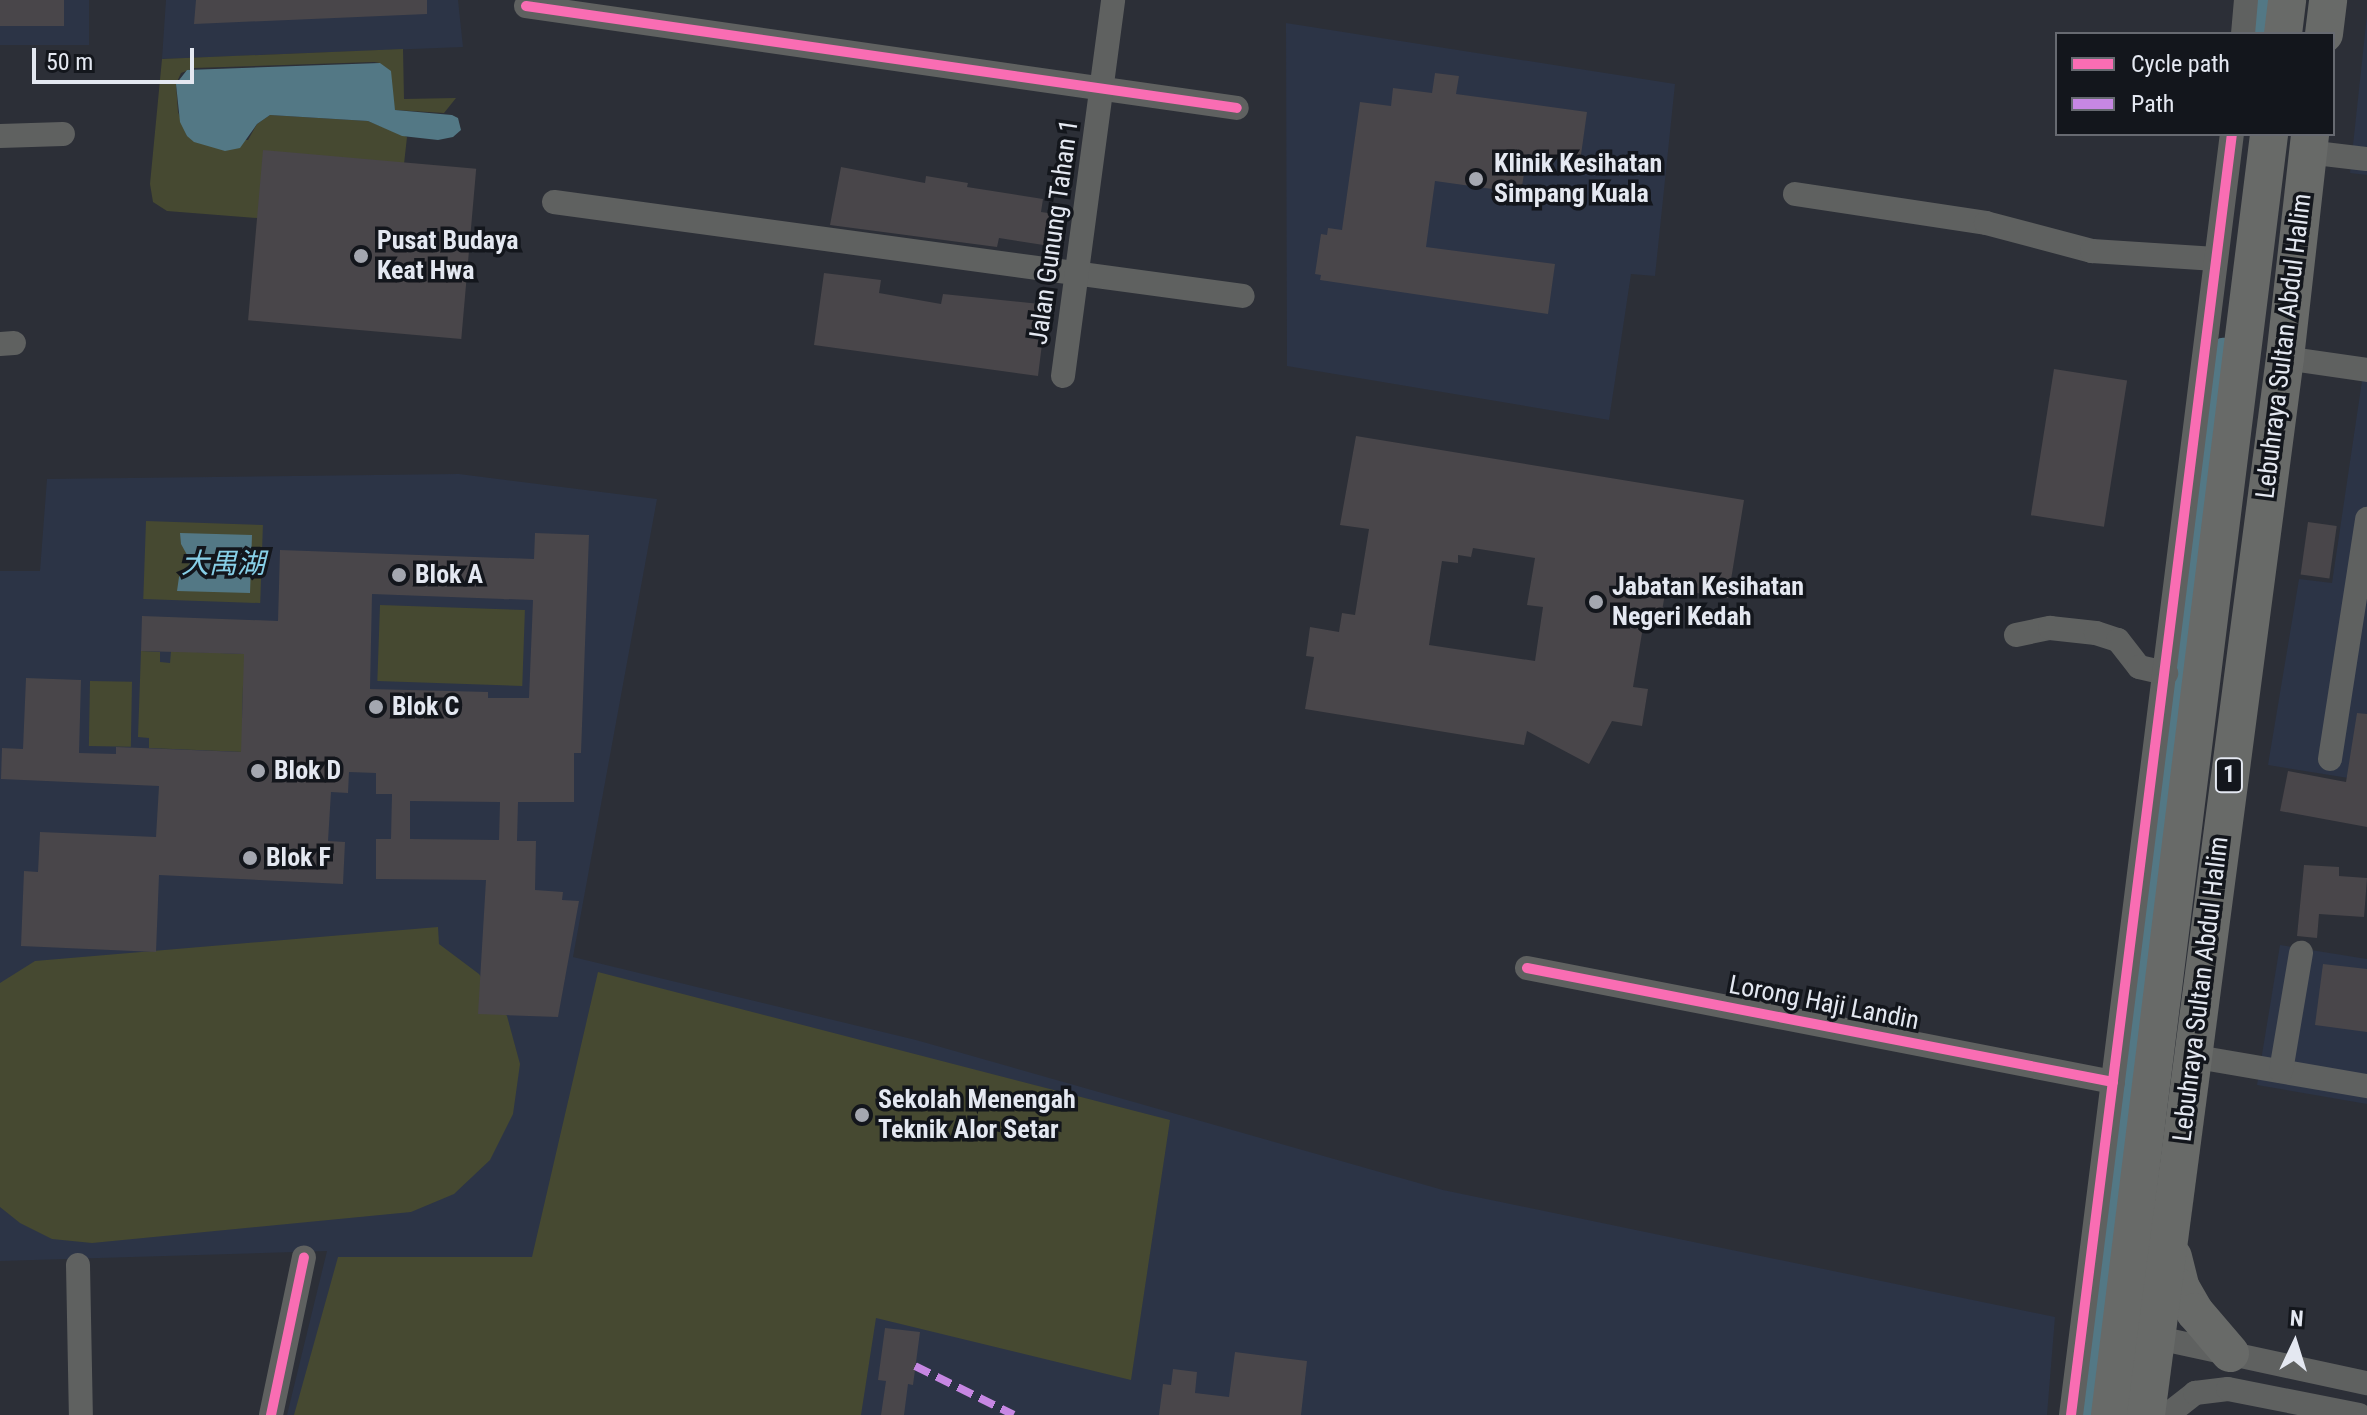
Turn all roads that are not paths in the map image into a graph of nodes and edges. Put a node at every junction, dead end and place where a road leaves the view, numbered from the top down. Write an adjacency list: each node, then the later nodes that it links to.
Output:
1 (1113, 0): 9 (street, Jalan Gunung Tahan 1)
2 (2246, 0): 6 (street)
3 (2287, 0): 7 (main road)
4 (2328, 0): 8 (main road)
5 (526, 6): 9 (street)
6 (2243, 32)
7 (2283, 32)
8 (2324, 32)
9 (1102, 89): 10 (street); 20 (street, Jalan Gunung Tahan 1)
10 (1237, 108)
11 (63, 134): 12 (street)
12 (0, 136)
13 (2232, 136): 19 (street)
14 (2269, 136): 45 (main road, Lebuhraya Sultan Abdul Halim / 1)
15 (2309, 143): 16 (street); 22 (main road, Lebuhraya Sultan Abdul Halim / 1)
16 (2367, 159)
17 (1795, 194): 19 (street)
18 (554, 202): 20 (street)
19 (2216, 259): 27 (street)
20 (1076, 273): 21 (street); 24 (street, Jalan Gunung Tahan 1)
21 (1243, 296)
22 (2285, 358): 23 (street); 31 (main road, Lebuhraya Sultan Abdul Halim / 1)
23 (2367, 370)
24 (1063, 376)
25 (2367, 519): 28 (street)
26 (2016, 635): 27 (street)
27 (2166, 673): 33 (street)
28 (2330, 759)
29 (2301, 953): 32 (street)
30 (1527, 968): 33 (street, Lorong Haji Landin)
31 (2191, 1056): 32 (street); 35 (main road, Lebuhraya Sultan Abdul Halim / 1)
32 (2281, 1071): 34 (street)
33 (2113, 1082): 44 (street)
34 (2367, 1086)
35 (2171, 1247): 38 (main road, Lebuhraya Sultan Abdul Halim / 1); 39 (main road)
36 (304, 1257): 43 (street)
37 (78, 1265): 42 (street)
38 (2158, 1338): 39 (street); 46 (main road, Lebuhraya Sultan Abdul Halim / 1)
39 (2230, 1353): 40 (street)
40 (2367, 1383)
41 (2288, 1407): 47 (street); 48 (street)
42 (81, 1415)
43 (271, 1415)
44 (2071, 1415)
45 (2110, 1415)
46 (2146, 1415)
47 (2167, 1415)
48 (2359, 1415)

